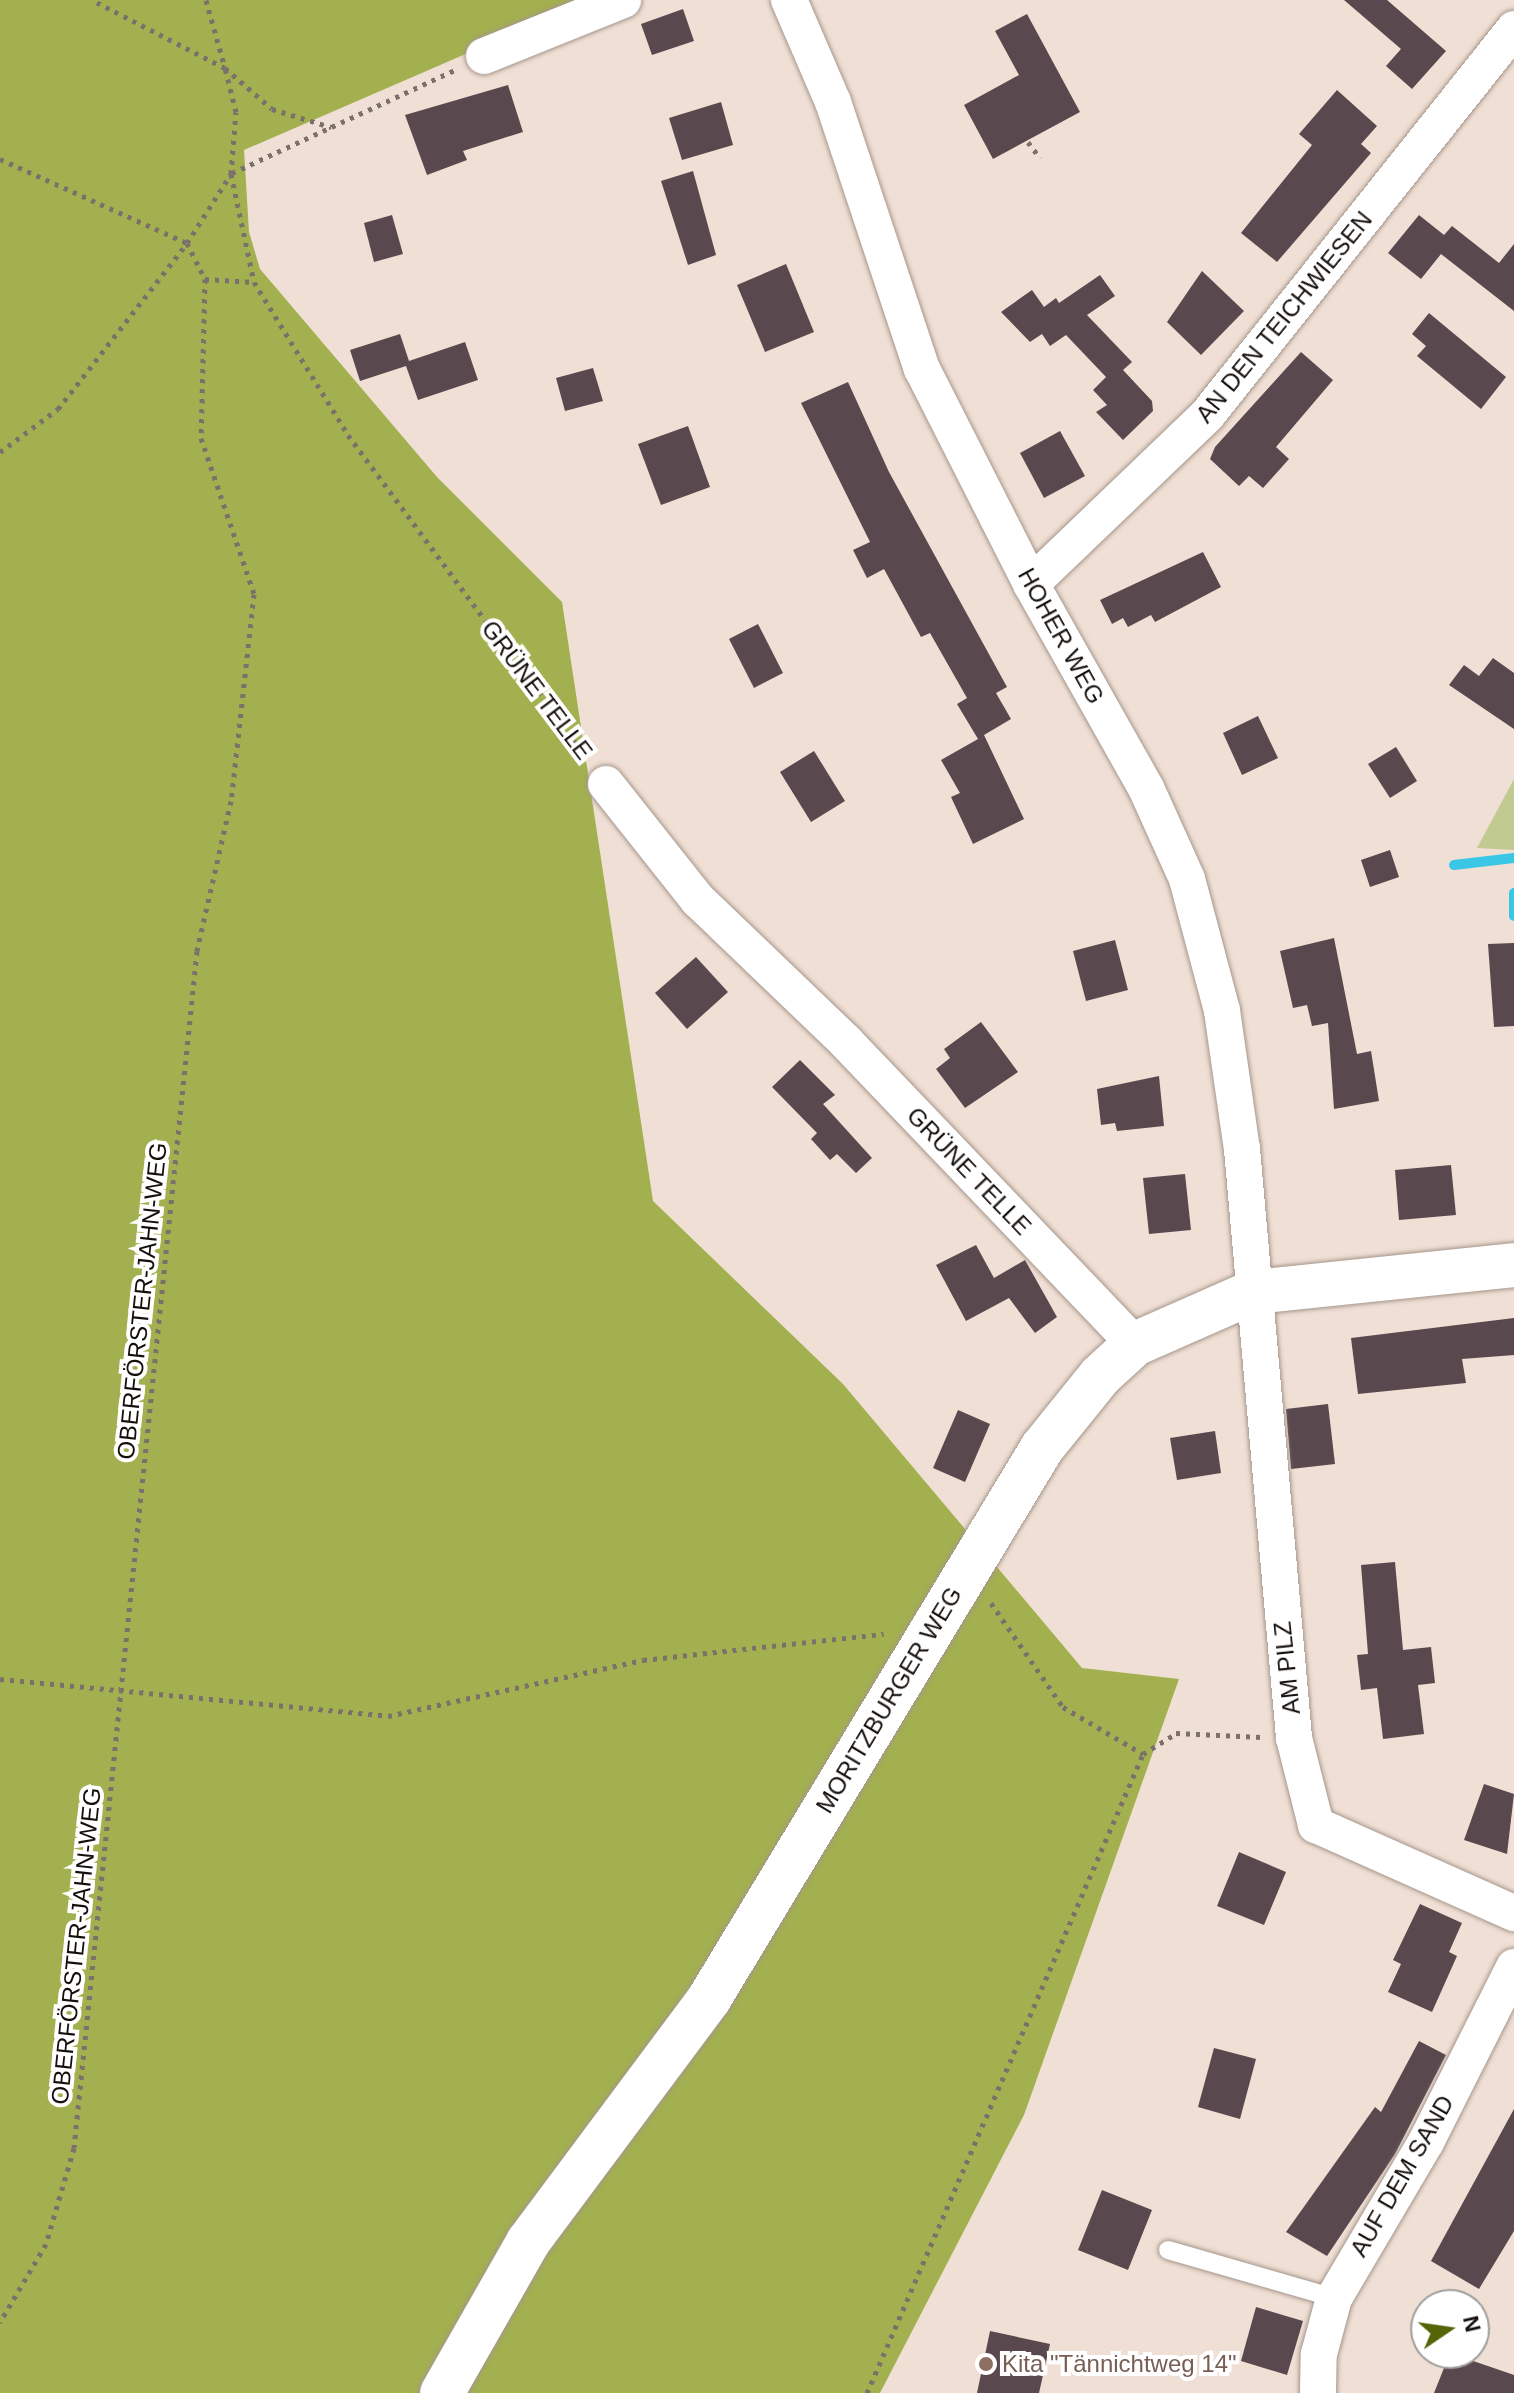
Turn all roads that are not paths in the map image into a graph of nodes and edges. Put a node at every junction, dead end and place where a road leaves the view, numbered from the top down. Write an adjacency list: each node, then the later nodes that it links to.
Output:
1 (623, 0): 4 (street)
2 (789, 0): 5 (street, HOHER WEG)
3 (1514, 29): 5 (street, AN DEN TEICHWIESEN)
4 (484, 56)
5 (1031, 584): 8 (street, HOHER WEG)
6 (606, 784): 9 (street, GRÜNE TELLE)
7 (1514, 1265): 8 (street, MORITZBURGER WEG)
8 (1253, 1292): 9 (street, MORITZBURGER WEG); 10 (street, AM PILZ)
9 (1135, 1344): 14 (street, MORITZBURGER WEG)
10 (1514, 1913)
11 (1514, 1967): 13 (street, AUF DEM SAND)
12 (1168, 2250): 13 (lane)
13 (1334, 2298): 15 (street, AUF DEM SAND)
14 (442, 2393)
15 (1318, 2393)

